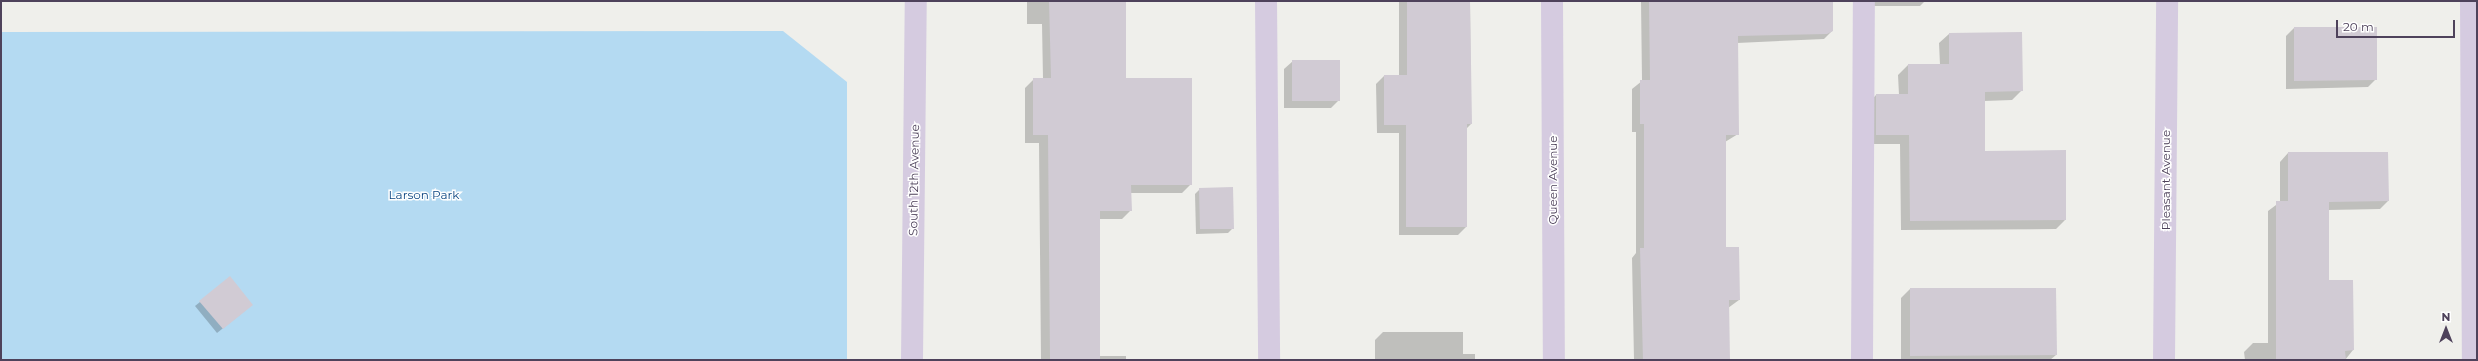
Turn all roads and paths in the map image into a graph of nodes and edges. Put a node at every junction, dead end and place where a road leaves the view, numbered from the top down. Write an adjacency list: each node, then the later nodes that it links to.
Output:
1 (916, 1): 7 (street, South 12th Avenue)
2 (1266, 1): 8 (street)
3 (1552, 1): 9 (street, Queen Avenue)
4 (1864, 1): 10 (street)
5 (2168, 1): 11 (street, Pleasant Avenue)
6 (2470, 1): 12 (street)
7 (912, 360)
8 (1269, 360)
9 (1554, 360)
10 (1862, 360)
11 (2164, 360)
12 (2473, 360)

